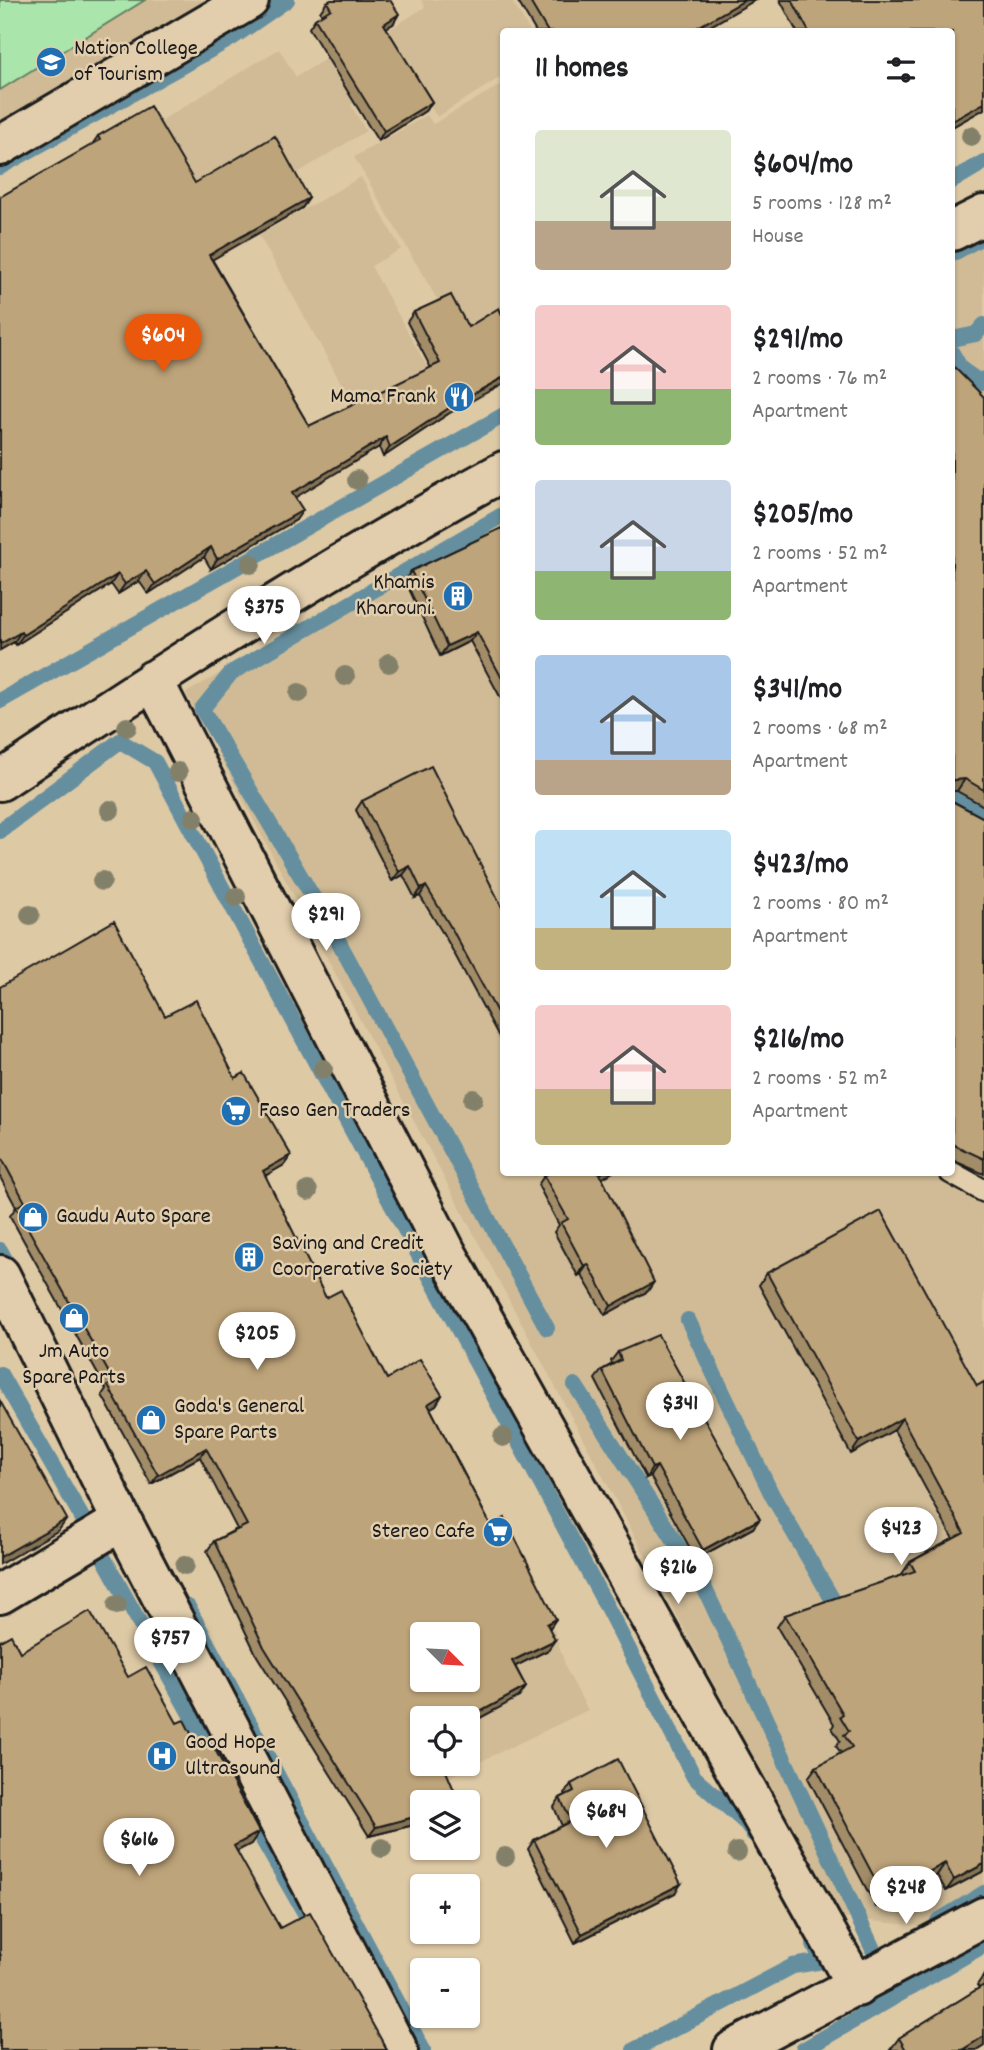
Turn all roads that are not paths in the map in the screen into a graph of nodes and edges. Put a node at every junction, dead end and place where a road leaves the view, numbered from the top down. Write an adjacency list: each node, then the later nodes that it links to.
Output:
1 (249, 0): 2 (street)
2 (0, 146)
3 (984, 215): 4 (street)
4 (955, 230)
5 (500, 473): 6 (street)
6 (153, 680): 7 (street); 14 (street)
7 (0, 781)
8 (955, 1175): 9 (lane)
9 (984, 1191)
10 (0, 1275): 11 (street)
11 (122, 1521): 12 (street); 15 (street)
12 (0, 1594)
13 (984, 1917): 14 (street)
14 (857, 1987): 16 (street)
15 (398, 2050)
16 (733, 2050)

